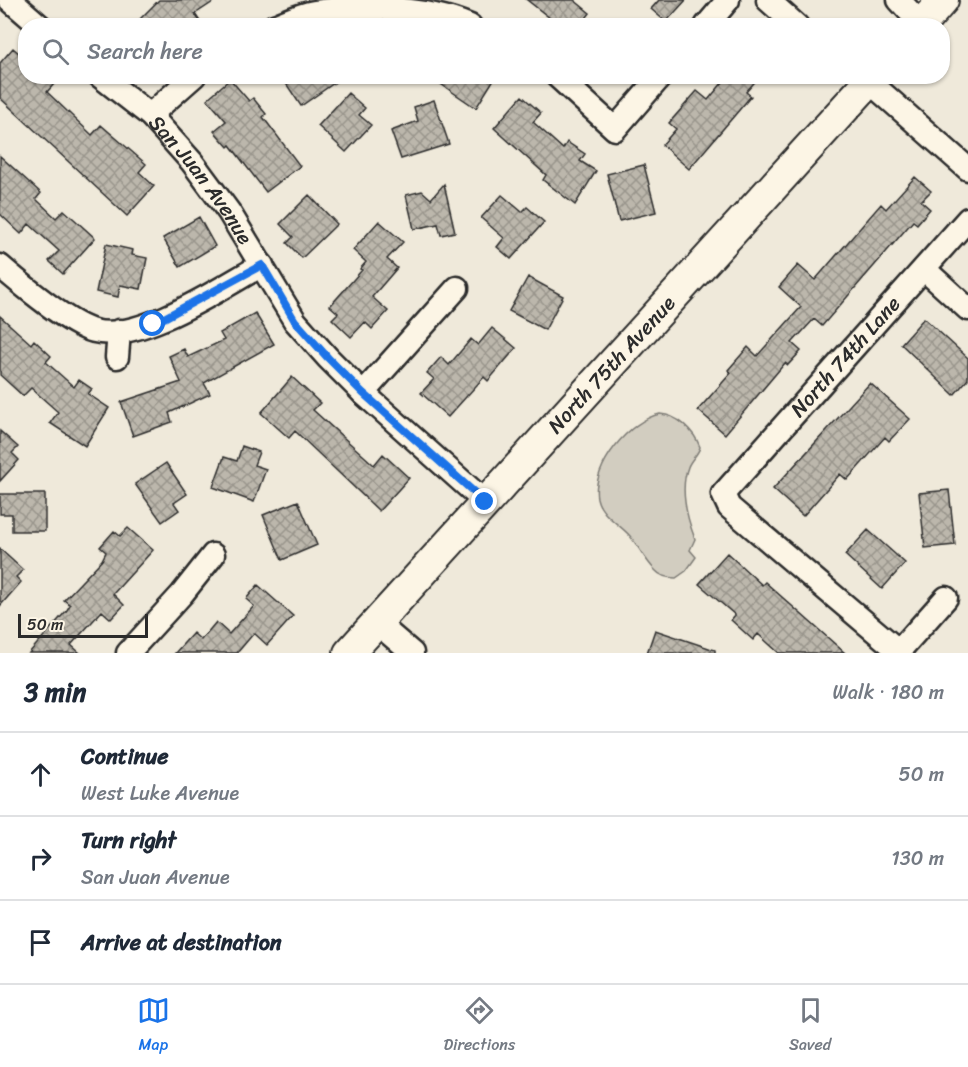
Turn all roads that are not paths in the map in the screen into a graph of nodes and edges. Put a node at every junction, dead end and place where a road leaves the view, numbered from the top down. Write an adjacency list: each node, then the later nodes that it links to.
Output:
1 (10, 0): 7 (street)
2 (728, 0): 10 (street)
3 (768, 0): 11 (street)
4 (899, 0): 12 (street)
5 (943, 0): 13 (main road)
6 (397, 17): 8 (street); 9 (street)
7 (31, 18)
8 (296, 18)
9 (452, 18)
10 (713, 18)
11 (788, 18)
12 (915, 18)
13 (927, 18)
14 (110, 84): 20 (street, San Juan Avenue)
15 (185, 84): 20 (street)
16 (566, 84): 17 (street)
17 (654, 84)
18 (864, 84): 31 (main road, North 75th Avenue)
19 (876, 84): 21 (street)
20 (150, 115): 23 (street, San Juan Avenue)
21 (968, 169)
22 (968, 219): 25 (street, North 74th Lane)
23 (262, 265): 28 (street); 30 (street, San Juan Avenue)
24 (0, 266): 28 (street)
25 (924, 269): 27 (street); 35 (street, North 74th Lane)
26 (457, 288): 30 (street)
27 (968, 309)
28 (119, 331): 29 (street)
29 (117, 357)
30 (363, 393): 31 (street, San Juan Avenue)
31 (485, 502): 34 (main road, North 75th Avenue)
32 (213, 555): 36 (street)
33 (946, 598): 35 (street)
34 (377, 622): 37 (main road, North 75th Avenue); 38 (street)
35 (900, 652)
36 (128, 653)
37 (349, 653)
38 (412, 653)

